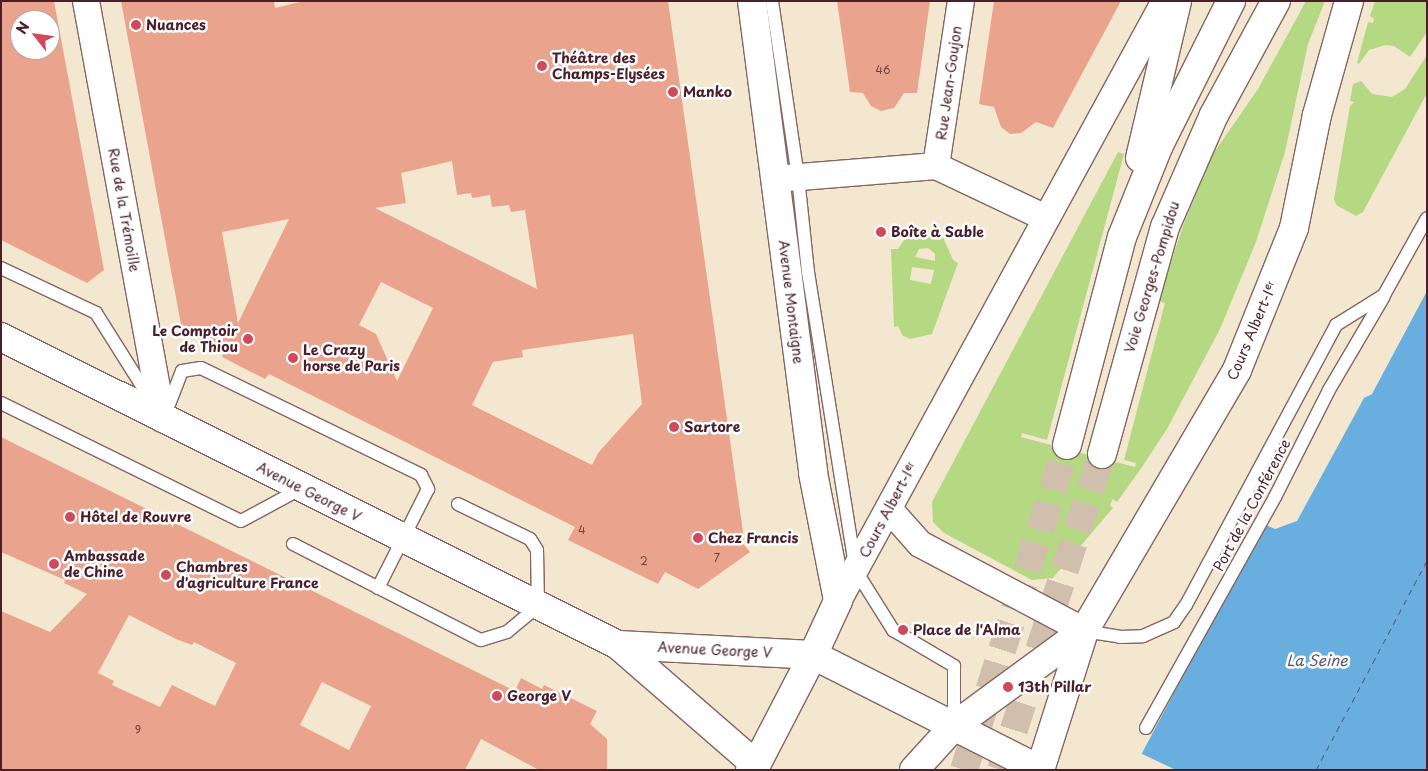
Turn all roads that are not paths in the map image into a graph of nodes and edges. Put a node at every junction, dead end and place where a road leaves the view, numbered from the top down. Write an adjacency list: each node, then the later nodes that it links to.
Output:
1 (86, 1): 19 (street, Rue de la Trémoille)
2 (752, 1): 11 (main road, Avenue Montaigne)
3 (772, 1): 11 (lane, Avenue Montaigne)
4 (961, 1): 10 (street, Rue Jean-Goujon)
5 (1165, 1): 12 (street, Cours Albert-Iᵉʳ)
6 (1177, 1): 14 (main road)
7 (1231, 1): 14 (main road)
8 (1348, 1): 31 (main road, Cours Albert-Iᵉʳ)
9 (1276, 4): 21 (main road, Voie Georges-Pompidou)
10 (936, 166): 11 (street); 12 (street)
11 (787, 178): 27 (lane, Avenue Montaigne); 29 (main road, Avenue Montaigne)
12 (1046, 218): 24 (street, Cours Albert-Iᵉʳ)
13 (1427, 218): 16 (lane, Port de la Conférence)
14 (1122, 237): 20 (main road)
15 (1, 268): 19 (lane)
16 (1384, 295): 31 (lane, Port de la Conférence); 35 (lane, Port de la Conférence)
17 (1, 337): 19 (main road, Avenue George V)
18 (1, 403): 22 (lane)
19 (163, 419): 22 (main road, Avenue George V); 25 (lane)
20 (1067, 445)
21 (1102, 454)
22 (302, 488): 25 (main road, Avenue George V)
23 (458, 504): 30 (lane)
24 (889, 509): 27 (street, Cours Albert-Iᵉʳ); 31 (street)
25 (403, 539): 28 (lane); 30 (main road, Avenue George V)
26 (292, 544): 28 (lane)
27 (856, 571): 29 (street); 34 (lane)
28 (378, 588): 30 (lane)
29 (838, 601): 33 (main road)
30 (538, 606): 32 (main road, Avenue George V)
31 (1084, 631): 34 (main road); 38 (main road)
32 (618, 645): 33 (main road, Avenue George V); 36 (main road, Avenue George V)
33 (813, 655): 34 (main road); 36 (main road)
34 (954, 726): 37 (main road); 38 (main road)
35 (1146, 728)
36 (757, 768)
37 (914, 770)
38 (1041, 770)

